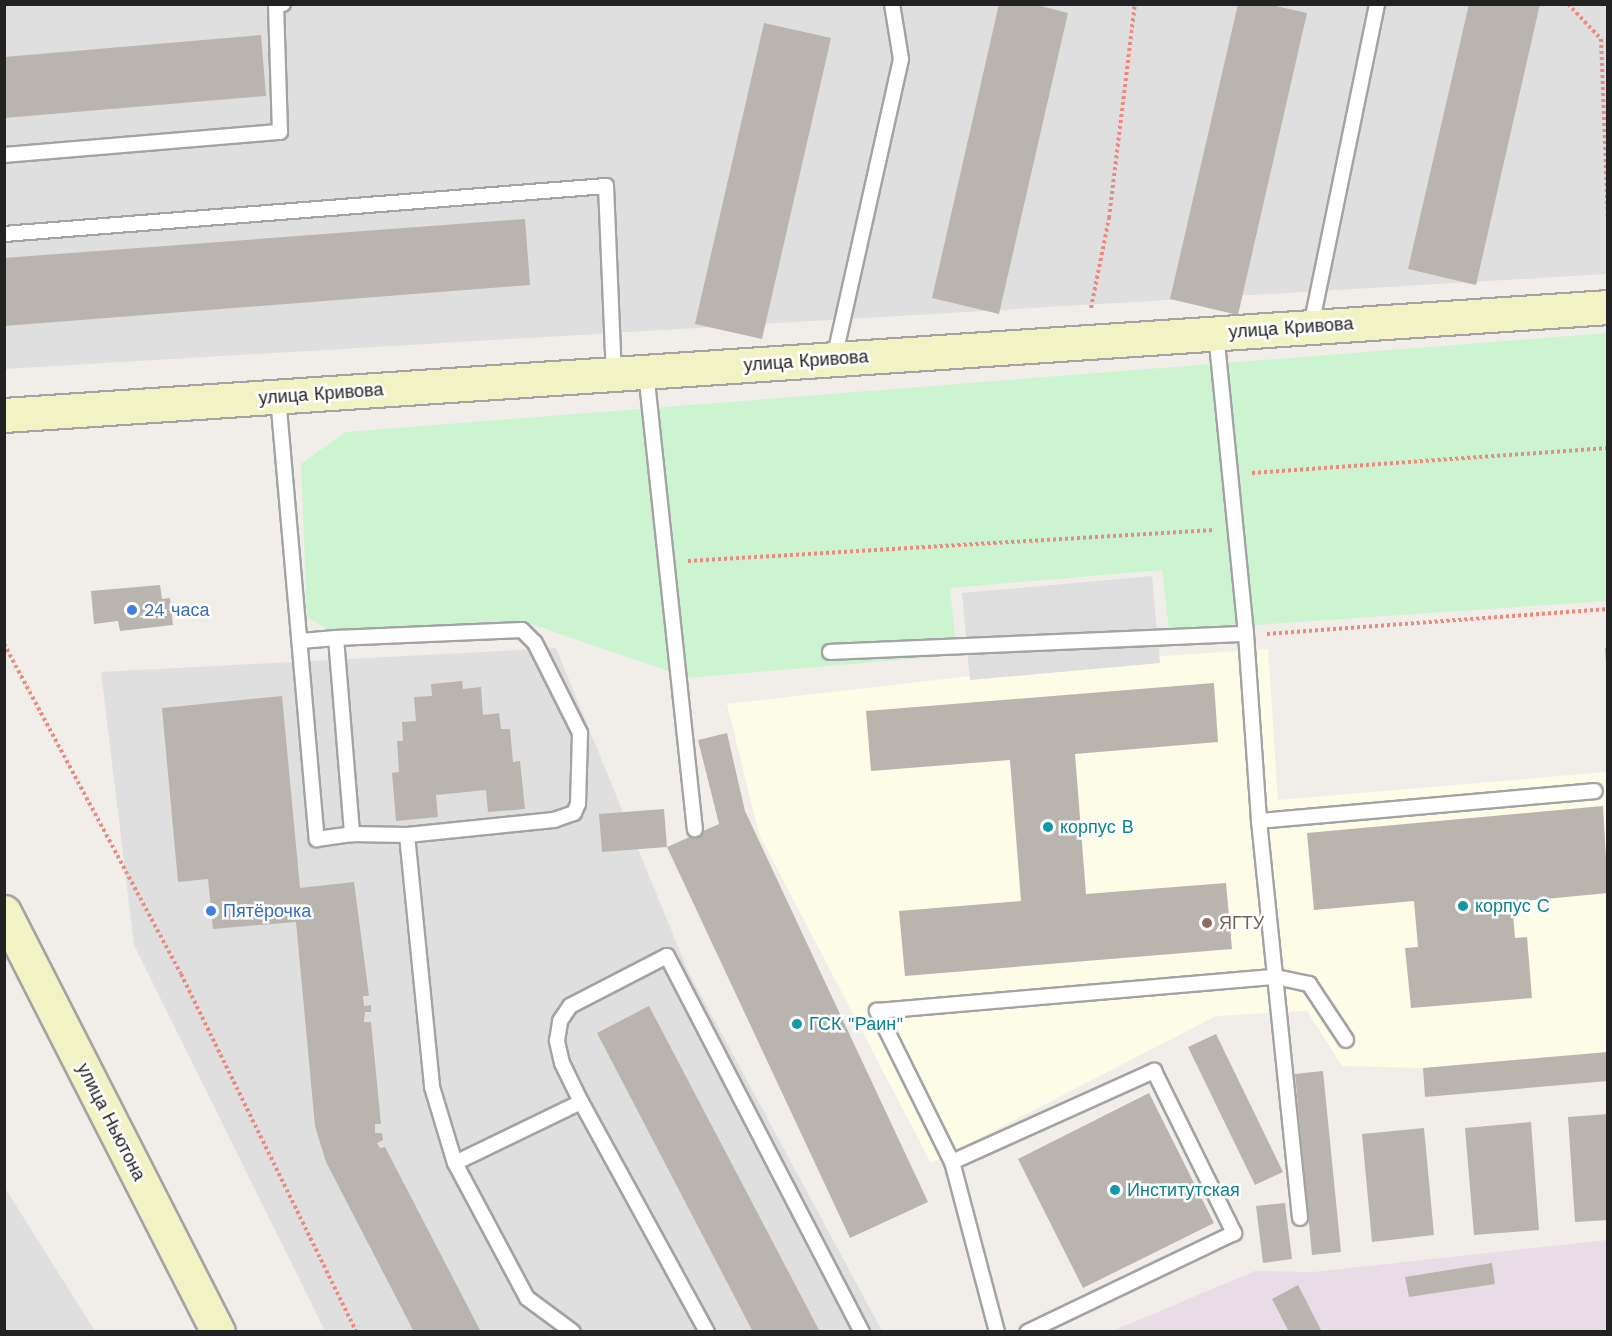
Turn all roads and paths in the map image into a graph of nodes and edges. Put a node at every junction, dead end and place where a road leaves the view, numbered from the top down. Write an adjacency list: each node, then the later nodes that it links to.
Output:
1 (283, 4): 6 (lane)
2 (892, 4): 13 (lane)
3 (1135, 4): 10 (path)
4 (1377, 4): 11 (lane)
5 (1568, 4): 7 (path)
6 (4, 155)
7 (1608, 221)
8 (4, 234): 15 (lane)
9 (1608, 306): 11 (street, улица Кривова)
10 (1090, 310)
11 (1311, 326): 12 (street, улица Кривова)
12 (1216, 333): 13 (street, улица Кривова); 19 (lane)
13 (834, 359): 14 (street, улица Кривова)
14 (646, 372): 15 (street, улица Кривова); 21 (lane)
15 (614, 374): 16 (street, улица Кривова)
16 (278, 397): 17 (street, улица Кривова); 25 (lane)
17 (4, 415)
18 (1608, 448): 19 (path)
19 (1230, 474): 20 (lane)
20 (1236, 529): 21 (path); 23 (lane)
21 (666, 562): 30 (lane)
22 (1608, 609): 23 (path)
23 (1246, 634): 27 (lane); 29 (lane)
24 (336, 638): 25 (lane); 31 (lane); 32 (lane)
25 (301, 641): 31 (lane)
26 (4, 644): 41 (path)
27 (830, 652)
28 (1595, 791): 29 (lane)
29 (1259, 821): 34 (lane)
30 (695, 829)
31 (352, 834): 32 (lane)
32 (407, 835): 38 (lane)
33 (4, 912): 40 (street, улица Ньютона)
34 (1276, 977): 35 (lane); 37 (lane); 39 (lane)
35 (1346, 1040)
36 (581, 1102): 38 (lane); 43 (lane); 44 (lane)
37 (952, 1162): 45 (lane); 46 (lane)
38 (455, 1163): 42 (lane)
39 (1300, 1218)
40 (218, 1332)
41 (356, 1332)
42 (573, 1332)
43 (706, 1332)
44 (862, 1332)
45 (997, 1332)
46 (1027, 1332)

